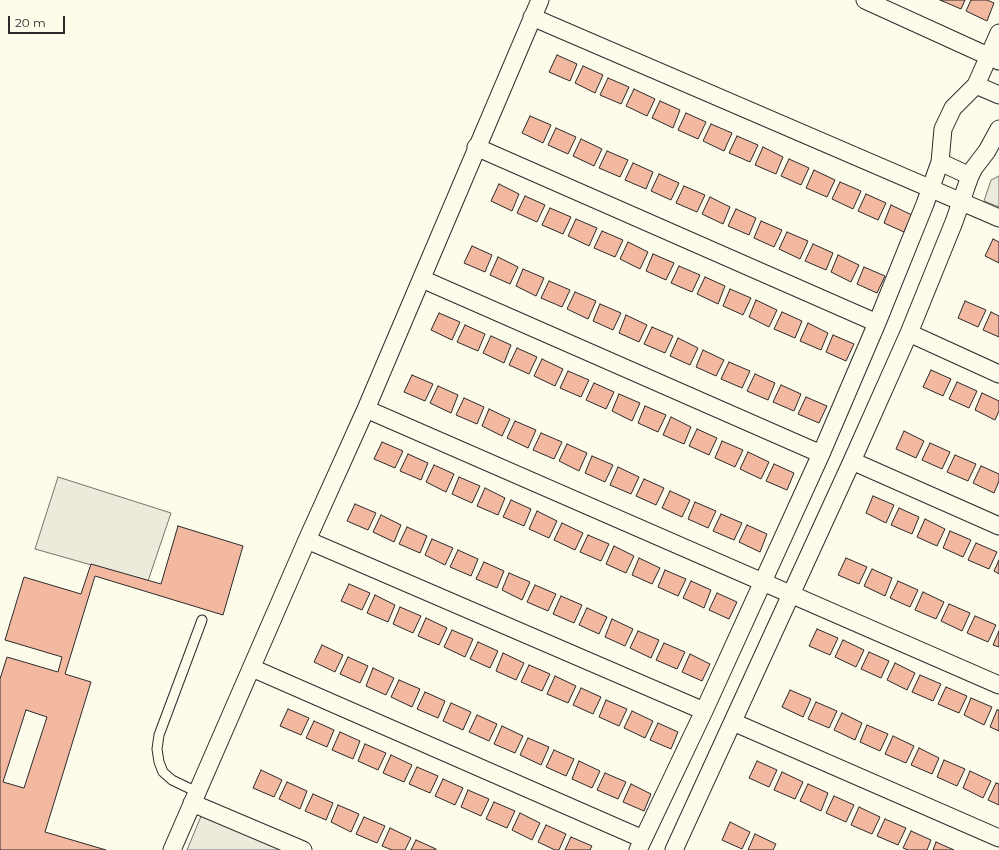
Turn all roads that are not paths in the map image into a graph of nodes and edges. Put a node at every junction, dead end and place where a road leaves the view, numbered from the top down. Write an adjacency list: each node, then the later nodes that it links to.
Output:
1 (540, 0): 3 (street)
2 (865, 0): 5 (street)
3 (532, 18): 9 (street); 12 (street)
4 (999, 33): 5 (street)
5 (994, 59): 6 (street)
6 (976, 85): 7 (street); 10 (street)
7 (999, 95)
8 (999, 128): 11 (street)
9 (476, 147): 15 (street); 16 (street)
10 (940, 162): 11 (street); 12 (street)
11 (970, 176): 13 (street)
12 (930, 189): 13 (street); 16 (street)
13 (961, 201): 14 (street); 17 (street)
14 (999, 218)
15 (422, 279): 19 (street); 20 (street)
16 (877, 323): 20 (street)
17 (908, 333): 18 (street); 21 (street)
18 (999, 374)
19 (366, 409): 23 (street); 24 (street)
20 (821, 454): 24 (street)
21 (852, 461): 22 (street); 25 (street)
22 (999, 526)
23 (307, 540): 27 (street); 29 (street)
24 (762, 582): 25 (street); 29 (street)
25 (791, 594): 28 (street); 30 (street)
26 (202, 620): 31 (lane)
27 (252, 668): 31 (street); 33 (street)
28 (999, 685)
29 (704, 711): 33 (street)
30 (733, 722): 32 (street); 36 (street)
31 (194, 798): 34 (street); 35 (street)
32 (999, 838)
33 (641, 845)
34 (172, 850)
35 (303, 850)
36 (674, 850)

